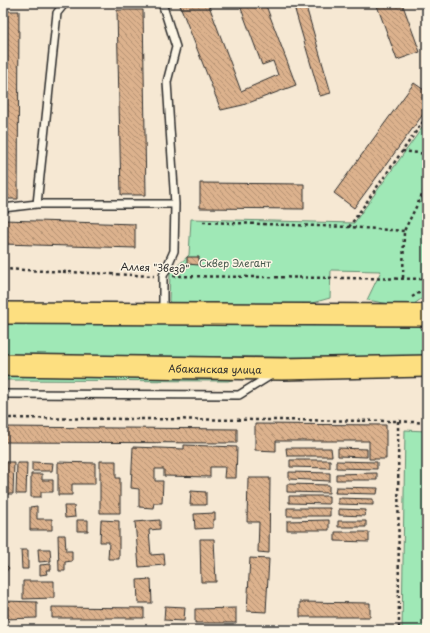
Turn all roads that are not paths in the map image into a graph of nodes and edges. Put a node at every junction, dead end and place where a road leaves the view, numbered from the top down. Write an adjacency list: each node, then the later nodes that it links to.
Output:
1 (65, 3): 3 (lane)
2 (162, 3): 4 (lane)
3 (37, 204): 4 (lane); 5 (lane)
4 (175, 204): 7 (lane)
5 (3, 208)
6 (3, 313): 7 (main road)
7 (163, 313): 8 (main road)
8 (427, 315)
9 (3, 365): 11 (main road, Абаканская улица)
10 (427, 366): 11 (main road, Абаканская улица)
11 (282, 368): 12 (lane)
12 (3, 394)

